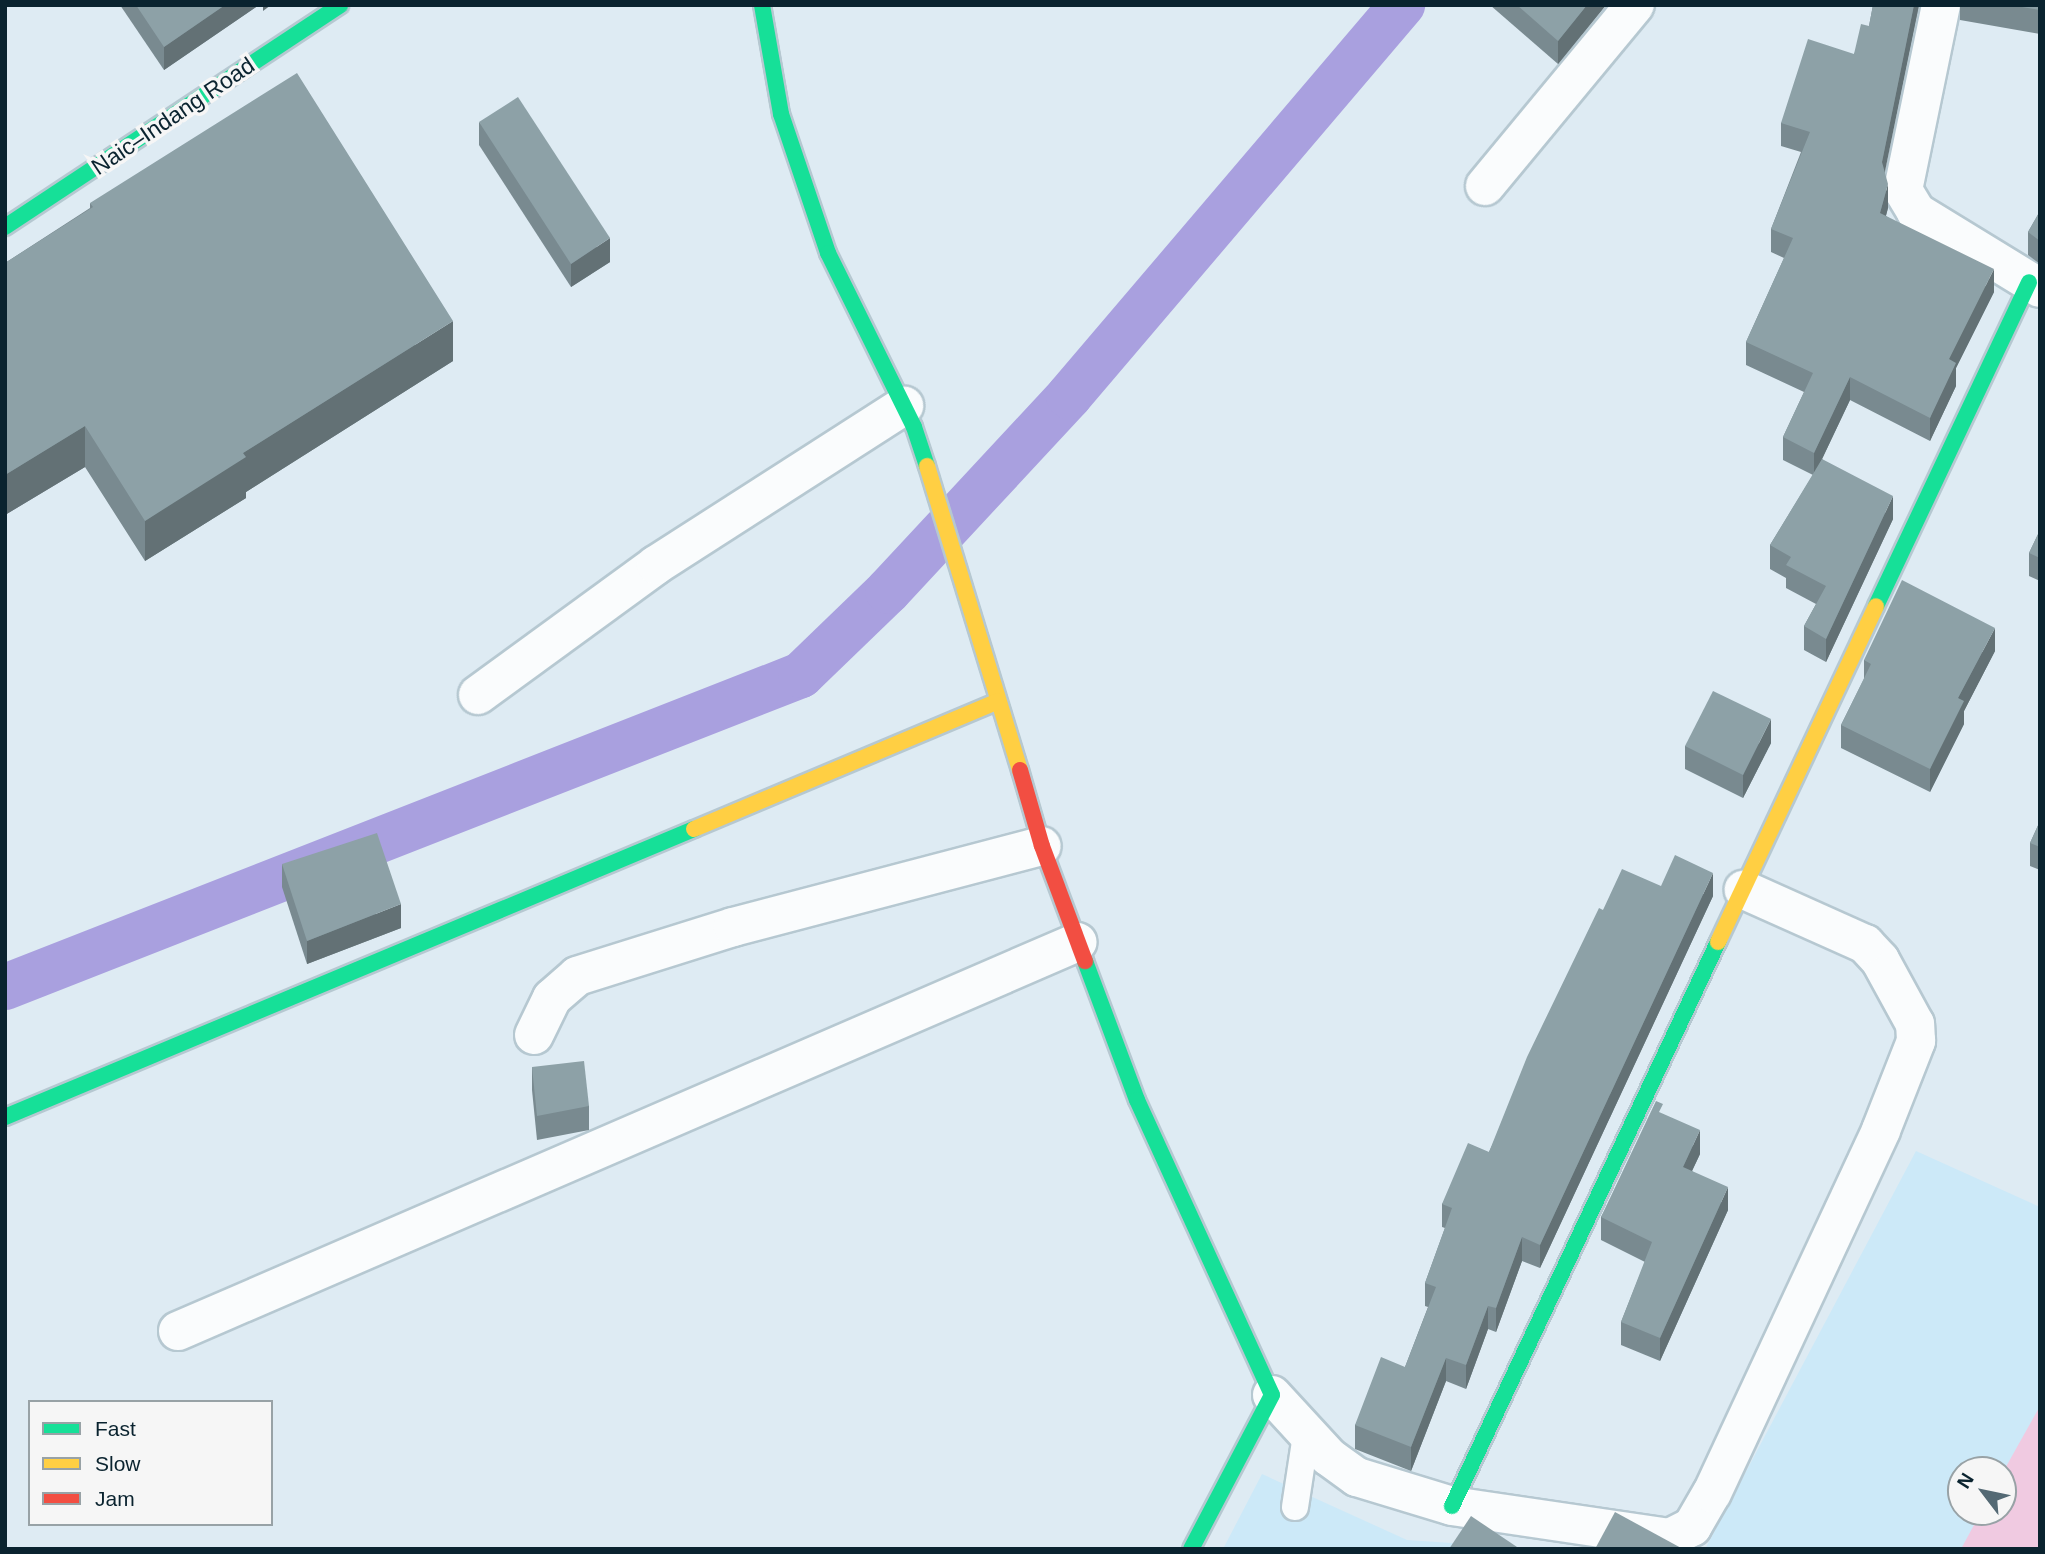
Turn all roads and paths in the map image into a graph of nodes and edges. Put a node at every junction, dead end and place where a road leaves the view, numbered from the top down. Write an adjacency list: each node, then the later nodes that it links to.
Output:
1 (340, 5): 6 (street, Naic–Indang Road)
2 (762, 5): 8 (street)
3 (1635, 5): 5 (street)
4 (1941, 5): 7 (street)
5 (1485, 186)
6 (5, 228)
7 (2034, 285): 12 (street)
8 (909, 417): 9 (street); 10 (street)
9 (478, 695)
10 (998, 701): 11 (street); 15 (street)
11 (1042, 846): 13 (street); 14 (street)
12 (1744, 890): 19 (street); 19 (street)
13 (1078, 942): 16 (street); 17 (street)
14 (534, 1035)
15 (5, 1117)
16 (178, 1331)
17 (1272, 1395): 18 (street); 21 (street)
18 (1306, 1435): 19 (street); 20 (lane)
19 (1452, 1506)
20 (1295, 1507)
21 (1191, 1549)

